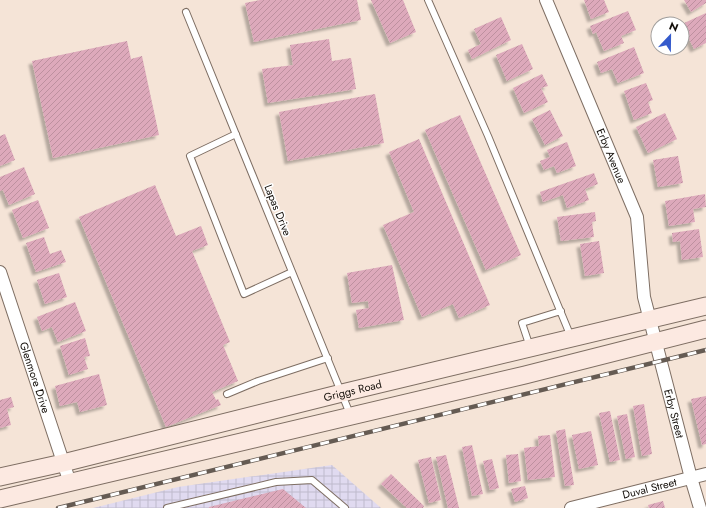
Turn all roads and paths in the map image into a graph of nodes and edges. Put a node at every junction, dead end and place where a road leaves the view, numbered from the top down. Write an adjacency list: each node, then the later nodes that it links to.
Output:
1 (428, 0): 8 (lane)
2 (546, 0): 9 (street, Erby Avenue)
3 (186, 12): 4 (lane, Lapas Drive)
4 (236, 134): 6 (lane, Lapas Drive); 6 (lane)
5 (0, 272): 18 (street, Glenmore Drive)
6 (292, 272): 14 (lane, Lapas Drive)
7 (706, 306): 9 (main road, Griggs Road)
8 (561, 311): 11 (lane); 13 (lane)
9 (651, 319): 11 (main road, Griggs Road); 12 (street, Erby Street)
10 (706, 329): 12 (main road)
11 (572, 338): 13 (main road, Griggs Road)
12 (657, 341): 17 (main road); 21 (street, Erby Street)
13 (531, 348): 15 (main road, Griggs Road)
14 (328, 358): 15 (lane, Lapas Drive); 16 (lane)
15 (342, 393): 17 (lane, Lapas Drive); 18 (main road, Griggs Road)
16 (227, 394)
17 (351, 416): 22 (main road)
18 (63, 463): 20 (main road, Griggs Road); 22 (street, Glenmore Drive)
19 (706, 474): 21 (street, Duval Street)
20 (0, 477)
21 (691, 478): 26 (street, Duval Street); 27 (street, Erby Street)
22 (70, 483): 23 (main road)
23 (0, 499)
24 (167, 508): 25 (lane)
25 (345, 508)
26 (571, 508)
27 (700, 508)

